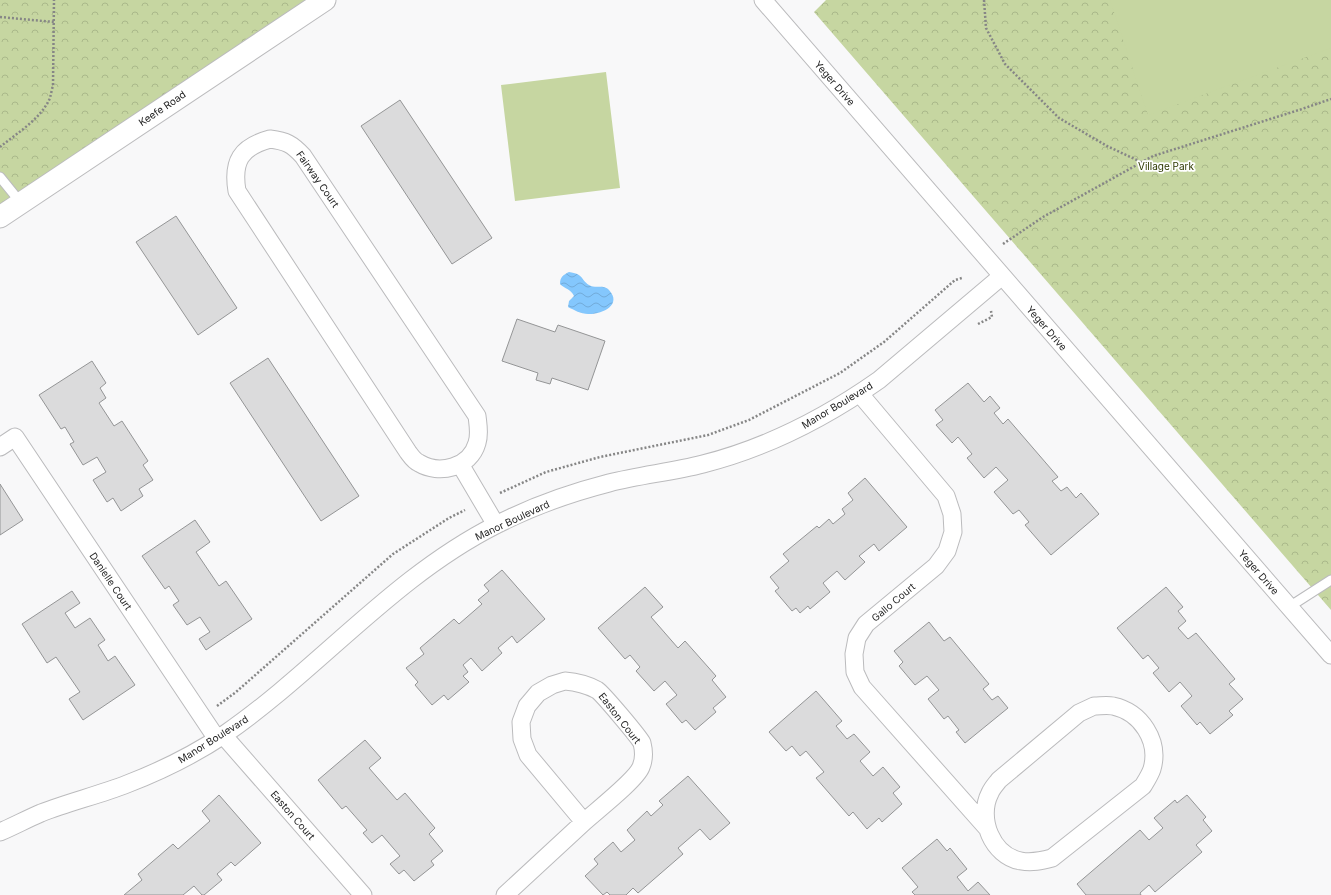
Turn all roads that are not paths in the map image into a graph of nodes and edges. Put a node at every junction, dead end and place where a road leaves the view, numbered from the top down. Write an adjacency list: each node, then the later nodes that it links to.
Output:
1 (325, 0): 4 (street, Keefe Road)
2 (763, 0): 6 (street, Yeger Drive)
3 (0, 177): 4 (lane)
4 (21, 203): 5 (street, Keefe Road)
5 (0, 217)
6 (1002, 276): 7 (street, Manor Boulevard); 12 (street, Yeger Drive)
7 (860, 394): 10 (street, Manor Boulevard); 16 (street, Gallo Court)
8 (0, 447): 14 (street, Danielle Court)
9 (460, 464): 9 (street, Fairway Court); 10 (street)
10 (496, 525): 14 (street, Manor Boulevard)
11 (1331, 580): 12 (lane)
12 (1289, 607): 13 (street, Yeger Drive)
13 (1331, 655)
14 (220, 737): 17 (street, Manor Boulevard); 18 (street, Easton Court)
15 (584, 822): 15 (street, Easton Court); 19 (street, Easton Court)
16 (987, 828): 16 (street, Gallo Court)
17 (0, 832)
18 (363, 895)
19 (505, 895)

